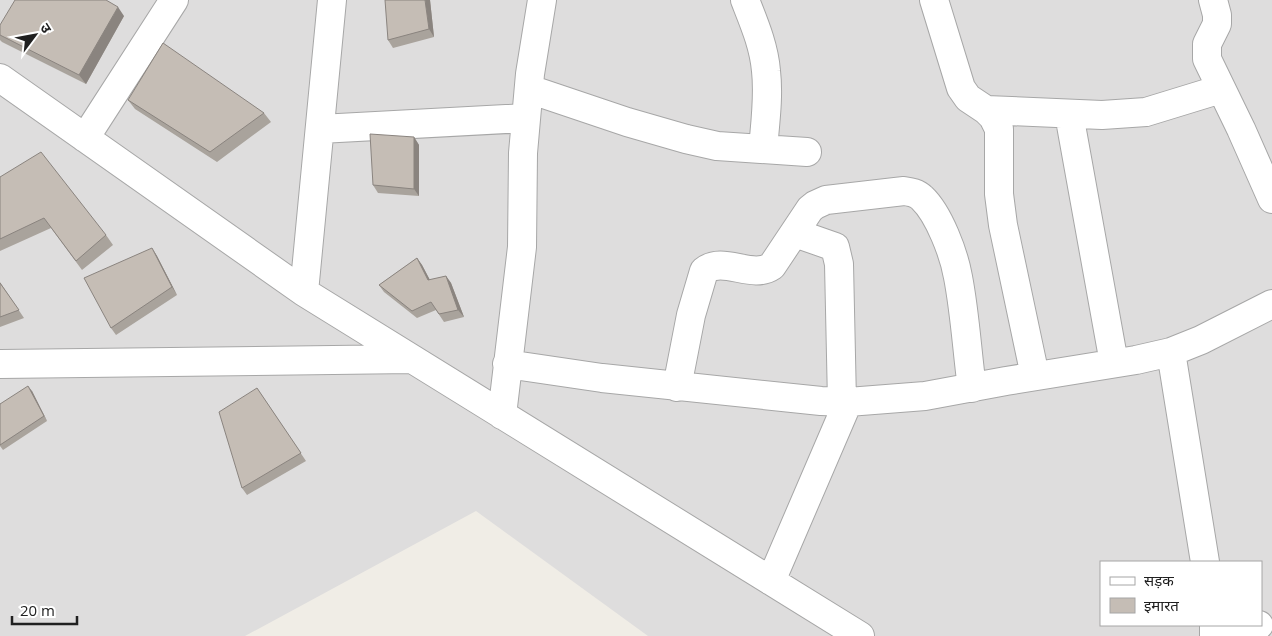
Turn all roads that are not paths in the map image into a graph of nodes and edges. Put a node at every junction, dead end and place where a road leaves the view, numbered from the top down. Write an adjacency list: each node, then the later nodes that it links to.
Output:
1 (174, 0): 14 (street)
2 (332, 0): 13 (street)
3 (542, 0): 8 (street)
4 (745, 0): 15 (street)
5 (934, 0): 10 (street)
6 (1213, 0): 9 (street)
7 (0, 78): 14 (street)
8 (529, 89): 12 (street); 15 (street)
9 (1221, 89): 11 (street); 17 (street)
10 (986, 110): 11 (street); 26 (street)
11 (1069, 114): 25 (street)
12 (526, 118): 13 (street); 24 (street)
13 (320, 129): 19 (street)
14 (85, 138): 19 (street)
15 (763, 149): 16 (street)
16 (807, 152)
17 (1272, 199)
18 (794, 233): 27 (street); 28 (street); 29 (street)
19 (304, 292): 22 (street)
20 (1272, 304): 21 (street)
21 (1171, 352): 25 (street); 31 (street)
22 (412, 359): 23 (street); 30 (street)
23 (0, 364)
24 (507, 364): 27 (street); 30 (street)
25 (1114, 364): 26 (street)
26 (1035, 376): 28 (street)
27 (677, 387): 29 (street)
28 (972, 388): 29 (street)
29 (845, 402): 32 (street)
30 (502, 415): 32 (street)
31 (1205, 561)
32 (771, 581): 34 (street)
33 (1256, 626): 35 (street)
34 (843, 632)
35 (1237, 636)

